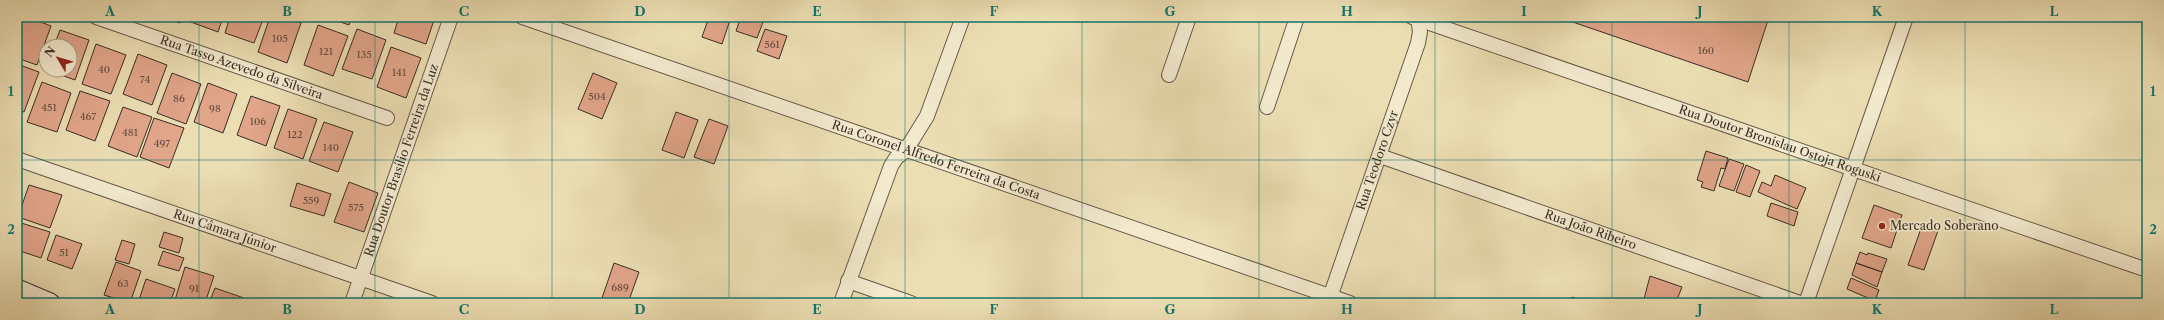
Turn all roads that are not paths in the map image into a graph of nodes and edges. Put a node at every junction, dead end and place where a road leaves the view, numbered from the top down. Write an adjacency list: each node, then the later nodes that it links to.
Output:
1 (96, 17): 11 (street, Rua Tasso Azevedo da Silveira)
2 (451, 17): 17 (street, Rua Doutor Brasílio Ferreira da Luz)
3 (522, 17): 12 (street, Rua Coronel Alfredo Ferreira da Costa)
4 (963, 17): 12 (street)
5 (1189, 17): 9 (street)
6 (1297, 17): 10 (street)
7 (1906, 17): 15 (street)
8 (1416, 18): 13 (street, Rua Teodoro Czyr); 15 (street, Rua Doutor Bronislau Ostoja Roguski)
9 (1169, 76)
10 (1267, 108)
11 (387, 118)
12 (906, 150): 18 (street); 20 (street, Rua Coronel Alfredo Ferreira da Costa)
13 (1380, 156): 20 (street, Rua Teodoro Czyr); 27 (street, Rua João Ribeiro)
14 (17, 159): 17 (street, Rua Câmara Júnior)
15 (1853, 169): 16 (street, Rua Doutor Bronislau Ostoja Roguski); 28 (street)
16 (2147, 270)
17 (361, 278): 22 (street, Rua Doutor Brasílio Ferreira da Luz); 23 (street, Rua Câmara Júnior)
18 (848, 281): 24 (street); 25 (street)
19 (17, 289): 21 (main road)
20 (1329, 300): 26 (street, Rua Coronel Alfredo Ferreira da Costa)
21 (50, 303)
22 (352, 303)
23 (432, 303)
24 (841, 303)
25 (910, 303)
26 (1350, 303)
27 (1800, 303)
28 (1806, 303)

